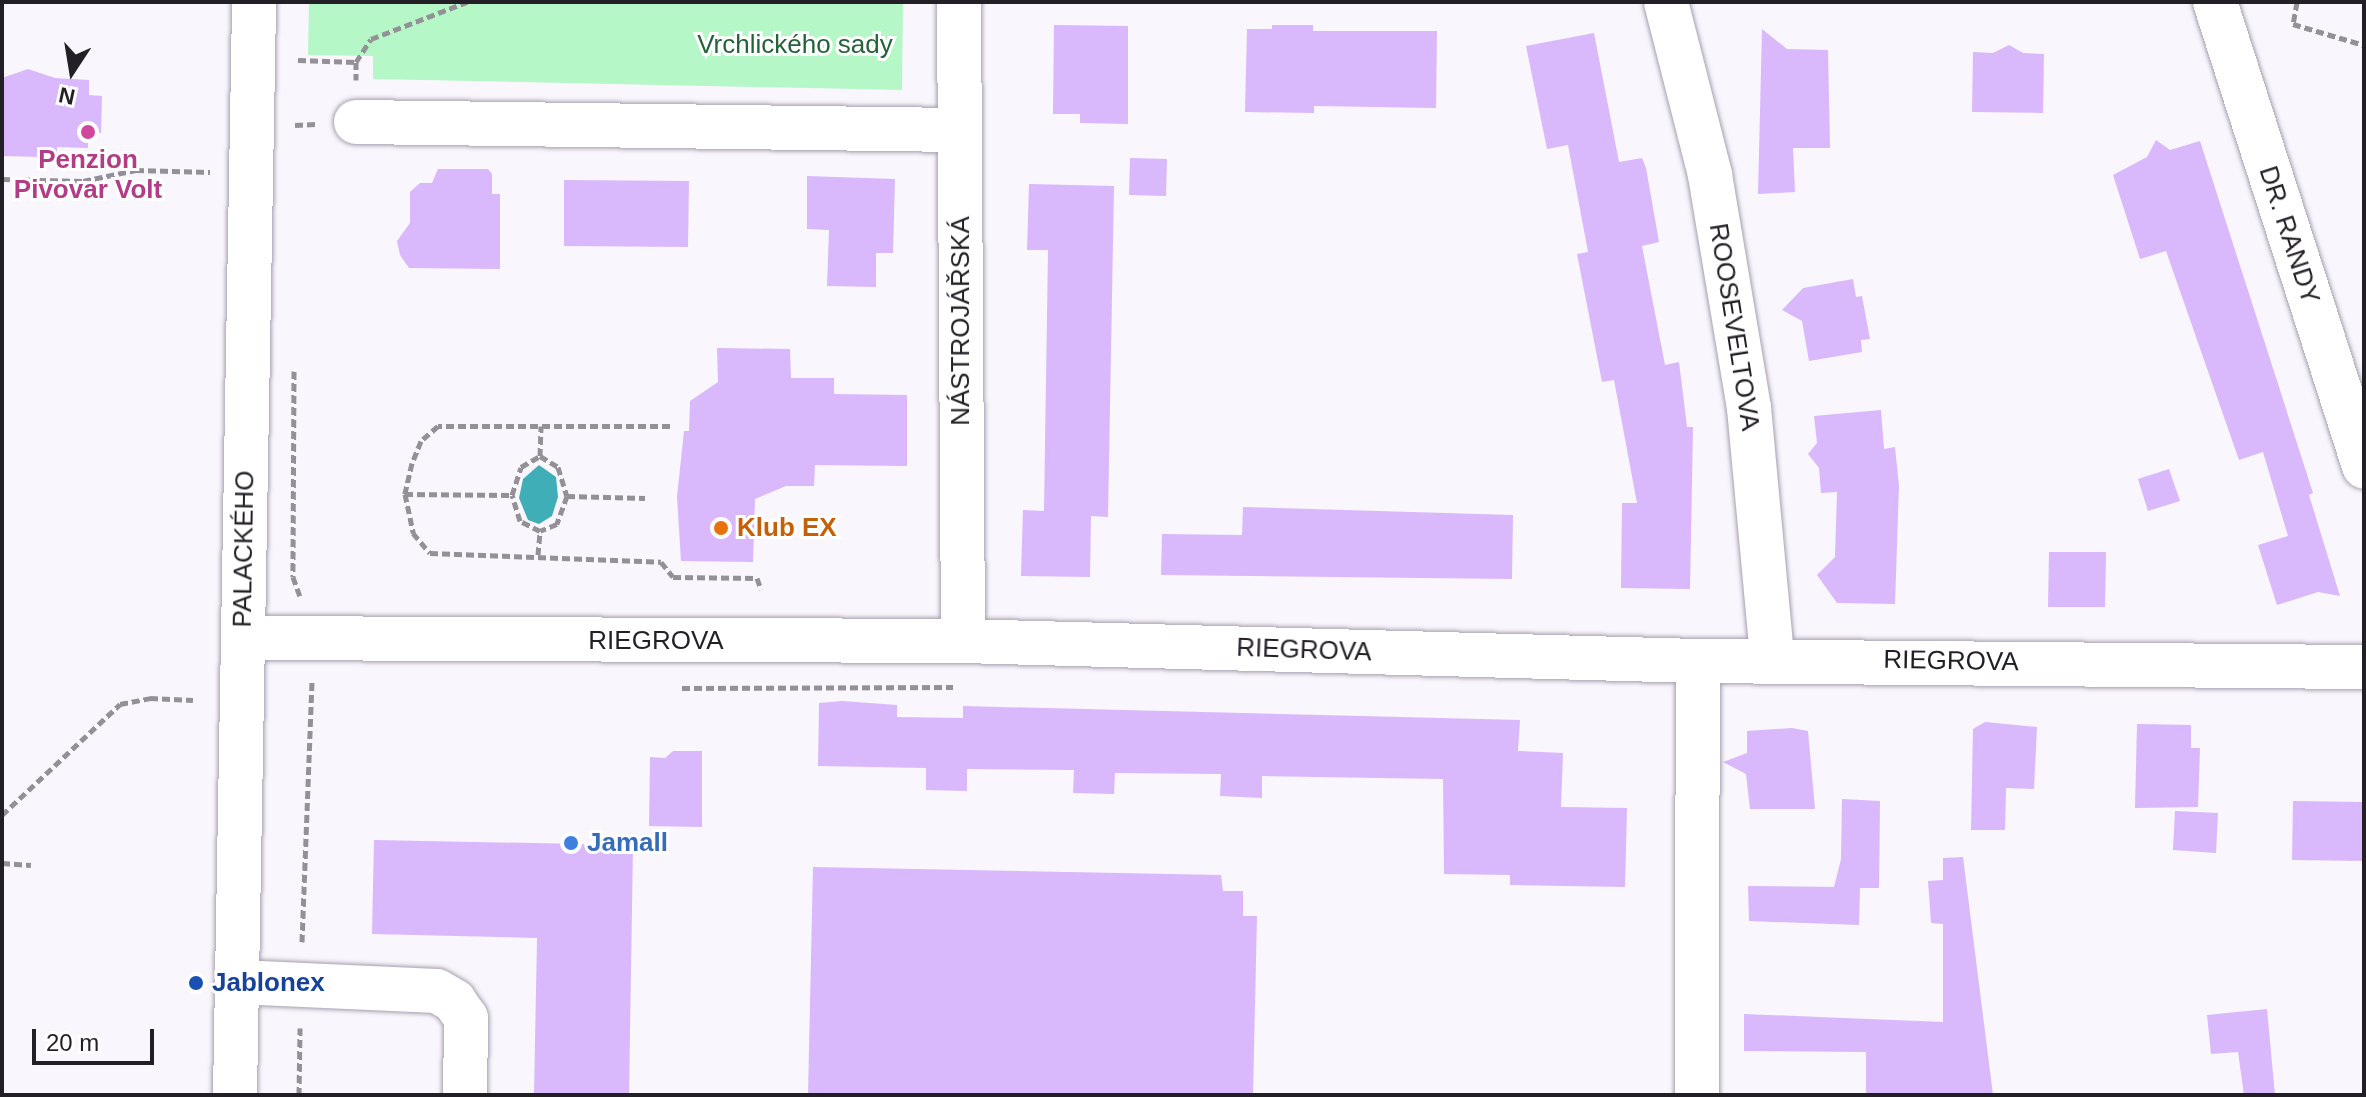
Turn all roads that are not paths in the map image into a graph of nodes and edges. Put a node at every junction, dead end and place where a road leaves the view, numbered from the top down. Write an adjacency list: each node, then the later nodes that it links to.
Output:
1 (254, 2): 8 (street, PALACKÉHO)
2 (959, 2): 6 (street, NÁSTROJÁŘSKÁ)
3 (1666, 2): 10 (street, ROOSEVELTOVA)
4 (2215, 2): 7 (street, DR. RANDY)
5 (356, 122): 6 (street)
6 (959, 130): 9 (street, NÁSTROJÁŘSKÁ)
7 (2364, 467)
8 (243, 638): 9 (street, RIEGROVA); 13 (street, PALACKÉHO)
9 (963, 641): 11 (street, RIEGROVA)
10 (1772, 658): 11 (street, RIEGROVA); 12 (street, RIEGROVA)
11 (1698, 661): 16 (street)
12 (2364, 667)
13 (237, 982): 14 (street, PALACKÉHO); 15 (street)
14 (235, 1095)
15 (465, 1095)
16 (1697, 1095)

